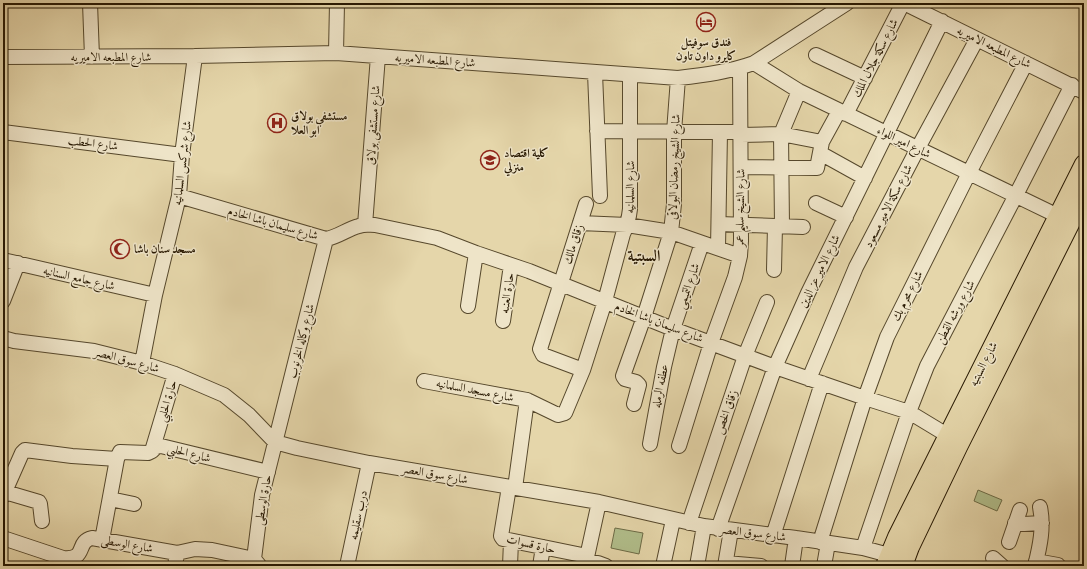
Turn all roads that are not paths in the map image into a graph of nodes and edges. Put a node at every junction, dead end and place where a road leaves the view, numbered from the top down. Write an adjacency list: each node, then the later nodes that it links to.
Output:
1 (90, 3): 12 (street)
2 (337, 3): 7 (street)
3 (847, 3): 13 (street, شارع المطبعه الاميريه)
4 (904, 3): 5 (street, شارع المطبعه الاميريه); 19 (street, شارع سكة جلال الملك)
5 (942, 21): 6 (street, شارع المطبعه الاميريه); 30 (street, شارع الامير عز الدين)
6 (977, 39): 14 (street, شارع المطبعه الاميريه); 32 (street, شارع سكة الامير مسعود)
7 (336, 53): 9 (street, شارع المطبعه الاميريه); 10 (street, شارع المطبعه الاميريه)
8 (816, 55): 19 (street)
9 (195, 56): 12 (street, شارع المطبعه الاميريه); 33 (street, شارع شركس السلمانيه)
10 (378, 56): 16 (street, شارع المطبعه الاميريه); 49 (street, شارع مستشفى بولاق)
11 (3, 57): 12 (street, شارع المطبعه الاميريه)
12 (92, 57)
13 (754, 63): 15 (street, شارع المطبعه الاميريه); 21 (street, شارع امير اللواء)
14 (1026, 63): 20 (street, شارع المطبعه الاميريه); 37 (street, شارع محرم بك)
15 (740, 68): 18 (street, شارع المطبعه الاميريه); 28 (street, شارع الشيخ سليم عمر)
16 (595, 73): 17 (street, شارع المطبعه الاميريه); 23 (street)
17 (630, 75): 18 (street, شارع المطبعه الاميريه); 24 (street, شارع السلمانيه)
18 (678, 78): 26 (street, شارع الشيخ رمضان البولاقي)
19 (865, 78): 22 (street, شارع سكة جلال الملك)
20 (1078, 88): 39 (street, شارع ورشه القطن)
21 (799, 91): 22 (street, شارع امير اللواء); 29 (street)
22 (843, 112): 30 (street, شارع امير اللواء); 31 (street, شارع سكة جلال الملك)
23 (598, 131): 24 (street); 41 (street)
24 (630, 131): 26 (street); 50 (street, شارع السلمانيه)
25 (3, 132): 33 (street, شارع الحطب)
26 (674, 132): 27 (street); 54 (street, شارع الشيخ رمضان البولاقي)
27 (720, 132): 28 (street); 48 (street)
28 (741, 134): 29 (street); 35 (street, شارع الشيخ سليم عمر)
29 (781, 134): 31 (street); 36 (street)
30 (887, 134): 32 (street, شارع امير اللواء); 38 (street, شارع الامير عز الدين)
31 (821, 148): 36 (street, شارع سكة جلال الملك); 38 (street)
32 (918, 148): 37 (street, شارع امير اللواء); 81 (street, شارع سكة الامير مسعود)
33 (182, 155): 40 (street, شارع شركس السلمانيه)
34 (1084, 164): 46 (main road, شارع السبتيه)
35 (741, 167): 36 (street); 51 (street, شارع الشيخ سليم عمر)
36 (781, 168): 52 (street)
37 (969, 173): 39 (street, شارع امير اللواء); 82 (street, شارع محرم بك)
38 (865, 178): 45 (street, شارع الامير عز الدين)
39 (1016, 195): 46 (street, شارع امير اللواء); 85 (street, شارع ورشه القطن)
40 (179, 196): 55 (street, شارع سليمان باشا الخادم); 65 (street, شارع شركس السلمانيه)
41 (600, 196)
42 (1084, 199): 117 (main road, شارع السبتيه)
43 (816, 203): 45 (street)
44 (586, 204): 47 (street, زقاق مالك)
45 (846, 216): 77 (street, شارع الامير عز الدين)
46 (1058, 216): 86 (main road, شارع السبتيه)
47 (580, 223): 50 (street); 64 (street, زقاق مالك)
48 (719, 224): 51 (street); 57 (street)
49 (365, 225): 55 (street, شارع سليمان باشا الخادم); 58 (street, شارع سليمان باشا الخادم)
50 (627, 225): 54 (street); 67 (street, شارع السلمانيه)
51 (741, 225): 52 (street); 59 (street, شارع الشيخ سليم عمر)
52 (778, 226): 53 (street); 63 (street)
53 (803, 227)
54 (671, 232): 56 (street); 70 (street, شارع الشيخ رمضان البولاقي)
55 (326, 239): 87 (street, شارع وكاله الخرنوب)
56 (702, 243): 57 (street); 72 (street, شارع التميمي)
57 (718, 248): 59 (street)
58 (476, 253): 62 (street, شارع سليمان باشا الخادم); 69 (street)
59 (740, 256): 74 (street, شارع الشيخ سليم عمر)
60 (3, 260): 61 (street, شارع جامع السنانيه)
61 (18, 263): 65 (street, شارع جامع السنانيه); 66 (street)
62 (511, 265): 64 (street, شارع سليمان باشا الخادم); 71 (street, حارة العنبه)
63 (774, 270)
64 (560, 283): 67 (street, شارع سليمان باشا الخادم); 78 (street, زقاق مالك)
65 (155, 295): 76 (street, شارع شركس السلمانيه)
66 (3, 301)
67 (605, 301): 70 (street, شارع سليمان باشا الخادم); 78 (street, شارع السلمانيه)
68 (767, 302): 75 (street, زقاق الخص)
69 (468, 306)
70 (644, 317): 72 (street, شارع سليمان باشا الخادم); 84 (street, شارع الشيخ رمضان البولاقي)
71 (503, 321)
72 (673, 329): 74 (street, شارع سليمان باشا الخادم); 88 (street, عطفه الرمله)
73 (3, 338): 76 (street, شارع سوق العصر)
74 (711, 343): 75 (street, شارع سليمان باشا الخادم); 89 (street, شارع الشيخ سليم عمر)
75 (745, 356): 77 (street, شارع سليمان باشا الخادم); 102 (street, زقاق الخص)
76 (142, 363): 79 (street, شارع سوق العصر)
77 (775, 367): 81 (street, شارع سليمان باشا الخادم); 105 (street, شارع الامير عز الدين)
78 (583, 370): 83 (street, شارع السلمانيه)
79 (175, 374): 87 (street, شارع سوق العصر); 90 (street, حارة الحلبي)
80 (424, 381): 83 (street, شارع مسجد السلمانيه)
81 (816, 381): 82 (street, شارع سليمان باشا الخادم); 106 (street, شارع سكة الامير مسعود)
82 (865, 398): 85 (street, شارع سليمان باشا الخادم); 111 (street, شارع محرم بك)
83 (527, 400): 94 (street)
84 (634, 404)
85 (909, 412): 86 (street, شارع سليمان باشا الخادم); 114 (street, شارع ورشه القطن)
86 (947, 435): 117 (main road, شارع السبتيه)
87 (275, 442): 92 (street, شارع سوق العصر); 93 (street, حارة الوسطى)
88 (650, 444)
89 (679, 446)
90 (152, 451): 91 (street, شارع الحلبي); 93 (street, شارع الحلبي)
91 (117, 459): 95 (street, شارع الحلبي); 96 (street)
92 (369, 463): 94 (street, شارع سوق العصر); 122 (street, درب سقليمه)
93 (268, 472): 118 (street, حارة الوسطى)
94 (512, 488): 97 (street, شارع سوق العصر); 110 (street, حارة قسوات)
95 (4, 494): 101 (street)
96 (110, 499): 98 (street); 109 (street)
97 (599, 502): 100 (street, شارع سوق العصر); 116 (street)
98 (134, 504)
99 (1040, 507): 103 (street)
100 (673, 520): 102 (street, شارع سوق العصر); 126 (street)
101 (42, 521)
102 (689, 523): 104 (street, شارع سوق العصر)
103 (1042, 523): 112 (street); 120 (street)
104 (704, 526): 105 (street, شارع سوق العصر); 127 (street)
105 (724, 530): 106 (street, شارع سوق العصر); 119 (street, شارع الامير عز الدين)
106 (773, 536): 108 (street, شارع سوق العصر)
107 (3, 538): 109 (street, شارع الوسطى)
108 (796, 538): 111 (street, شارع سوق العصر); 129 (street)
109 (102, 540): 115 (street, شارع الوسطى)
110 (511, 541): 113 (street, حارة قسوات); 123 (street)
111 (824, 542): 114 (street, شارع سوق العصر); 130 (street, شارع محرم بك)
112 (1009, 542)
113 (543, 547): 116 (street, حارة قسوات); 124 (street)
114 (863, 548): 117 (street, شارع سوق العصر)
115 (176, 559): 118 (street, شارع الوسطى)
116 (586, 562): 125 (street, حارة قسوات)
117 (892, 562)
118 (257, 563)
119 (725, 564): 128 (street)
120 (1035, 564): 121 (street)
121 (1058, 565)
122 (348, 566)
123 (510, 566)
124 (540, 566)
125 (606, 566)
126 (663, 566)
127 (697, 566)
128 (760, 566)
129 (792, 566)
130 (824, 566)

